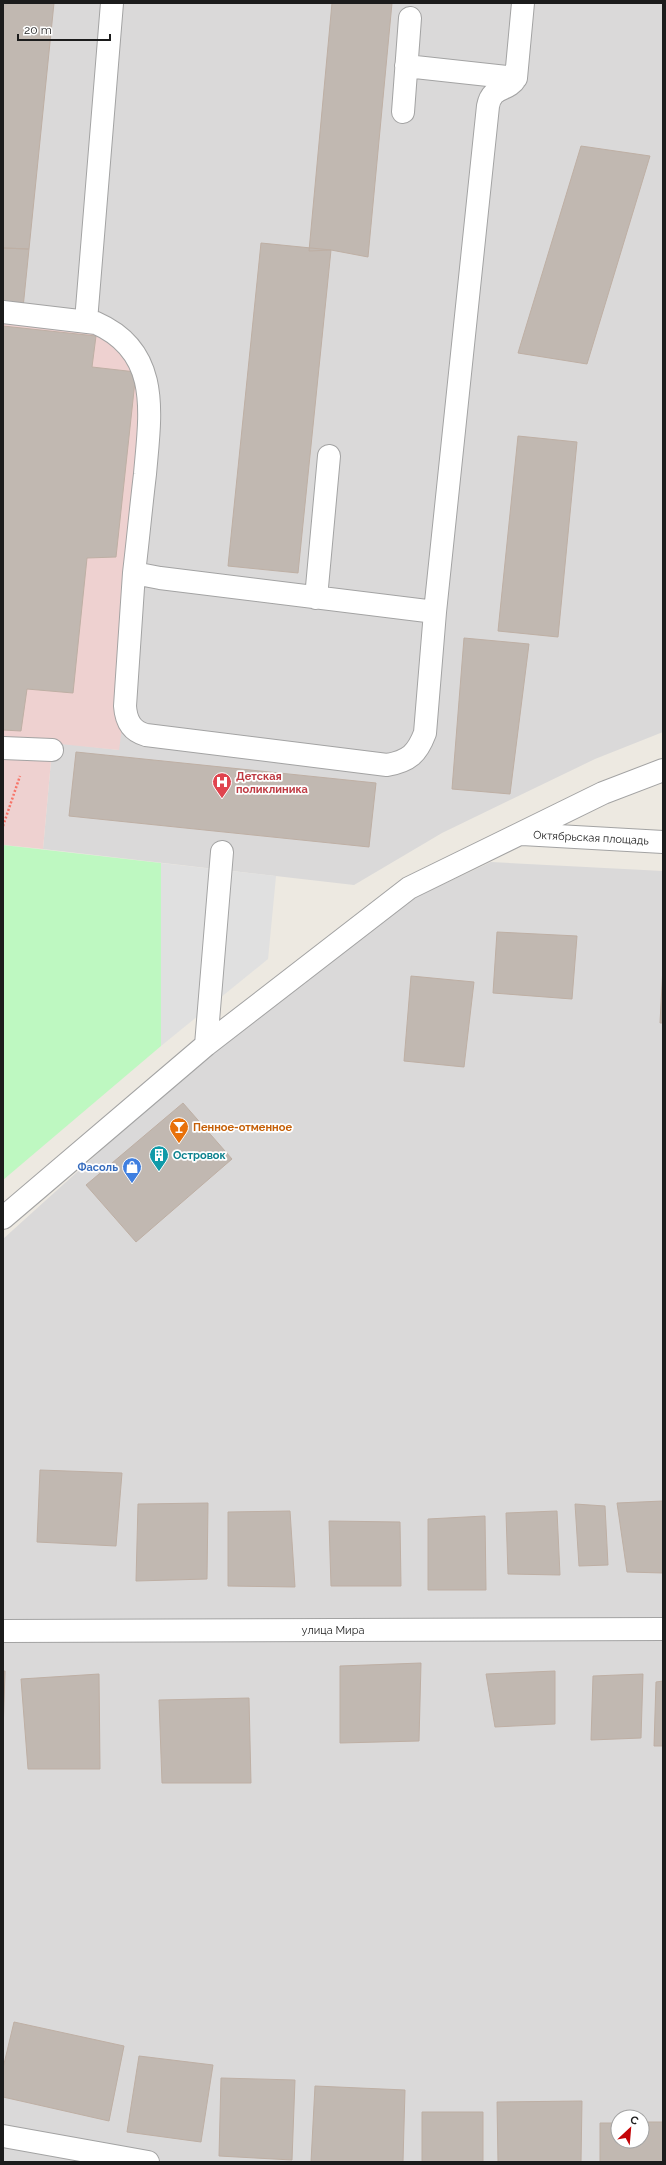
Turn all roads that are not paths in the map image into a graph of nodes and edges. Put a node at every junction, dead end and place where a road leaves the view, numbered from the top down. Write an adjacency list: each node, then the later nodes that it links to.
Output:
1 (112, 3): 8 (street)
2 (523, 3): 5 (street)
3 (410, 18): 4 (street)
4 (406, 66): 5 (street); 6 (street)
5 (516, 78): 12 (street)
6 (403, 112)
7 (3, 312): 8 (street)
8 (86, 321): 10 (street)
9 (329, 456): 11 (street)
10 (134, 573): 11 (street); 12 (street)
11 (316, 598): 12 (street)
12 (435, 612)
13 (3, 748): 14 (street)
14 (52, 750)
15 (663, 770): 16 (street)
16 (519, 834): 17 (street, Октябрьская площадь); 19 (street)
17 (663, 842)
18 (222, 852): 19 (street)
19 (206, 1045): 20 (street)
20 (3, 1218)
21 (663, 1629): 22 (street, улица Мира)
22 (3, 1631)
23 (3, 2136): 24 (street)
24 (148, 2162)

